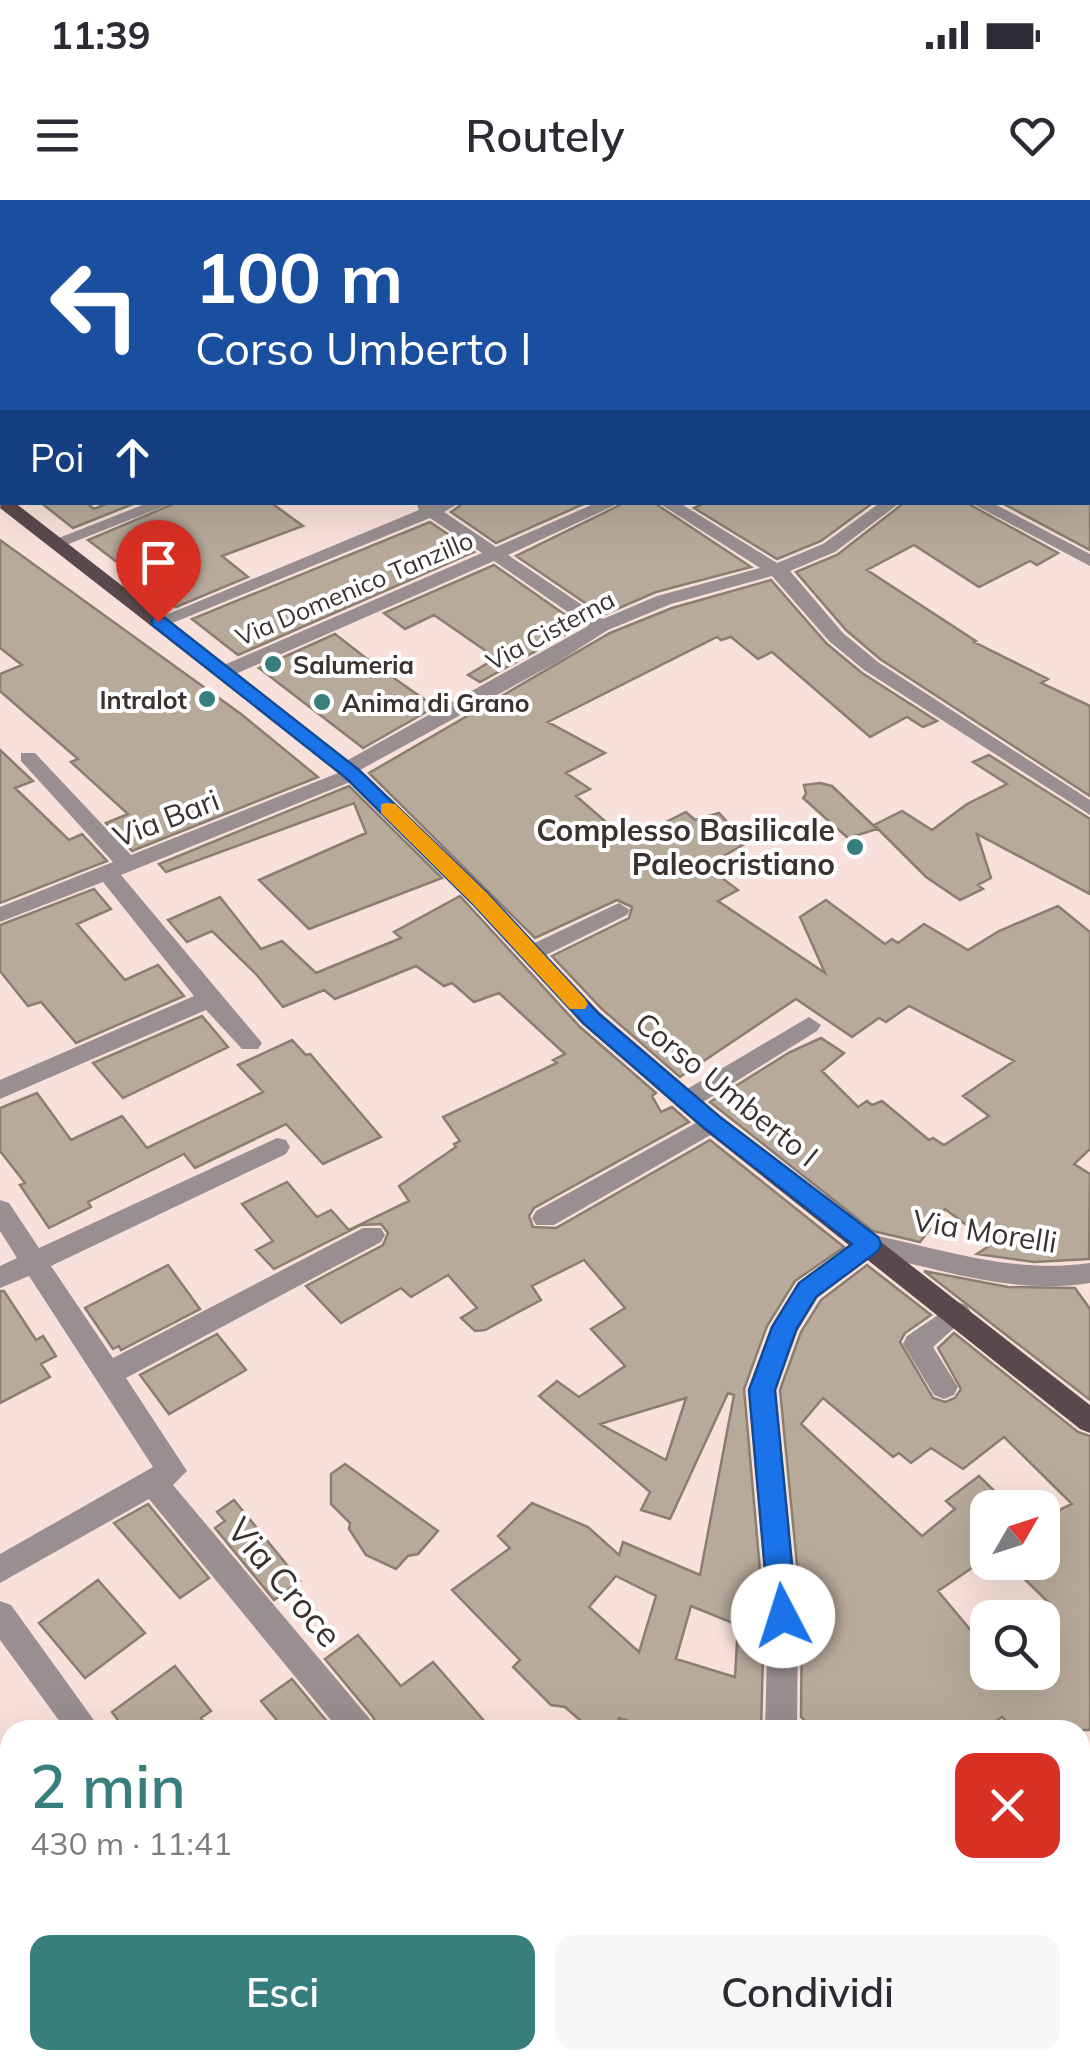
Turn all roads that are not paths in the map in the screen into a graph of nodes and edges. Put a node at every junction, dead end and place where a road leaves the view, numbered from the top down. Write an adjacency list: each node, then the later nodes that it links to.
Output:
1 (6, 505): 8 (main road, Corso Umberto I)
2 (159, 505): 8 (street)
3 (607, 505): 9 (street, Via Domenico Tanzillo)
4 (670, 505): 11 (street)
5 (889, 505): 11 (street, Via Cisterna)
6 (983, 505): 10 (street)
7 (425, 507): 9 (street); 12 (street)
8 (56, 543): 12 (main road, Corso Umberto I)
9 (496, 554): 13 (street); 14 (street, Via Domenico Tanzillo)
10 (1090, 560)
11 (776, 570): 13 (street, Via Cisterna); 17 (street)
12 (158, 622): 14 (main road, Corso Umberto I)
13 (601, 626): 16 (street, Via Cisterna)
14 (224, 672): 16 (main road, Corso Umberto I)
15 (28, 756): 18 (street)
16 (349, 771): 18 (street, Via Bari); 21 (main road, Corso Umberto I)
17 (1090, 809)
18 (118, 869): 20 (street, Via Bari); 22 (street)
19 (619, 910): 21 (street)
20 (0, 915)
21 (532, 953): 26 (main road, Corso Umberto I)
22 (209, 999): 24 (street); 25 (street)
23 (809, 1025): 26 (street)
24 (250, 1043)
25 (0, 1090)
26 (686, 1102): 27 (main road, Corso Umberto I)
27 (712, 1122): 30 (street); 32 (main road, Corso Umberto I)
28 (277, 1147): 33 (street)
29 (0, 1210): 33 (street, Via Croce)
30 (545, 1218)
31 (372, 1235): 37 (street)
32 (870, 1244): 34 (street, Via Morelli); 36 (main road, Corso Umberto I); 45 (street)
33 (34, 1262): 35 (street); 37 (street, Via Croce)
34 (1090, 1273)
35 (0, 1278)
36 (957, 1313): 38 (street); 39 (main road, Corso Umberto I)
37 (108, 1374): 40 (street, Via Croce)
38 (944, 1386)
39 (1090, 1421)
40 (163, 1477): 41 (street); 44 (street, Via Croce)
41 (0, 1570)
42 (0, 1614): 43 (street)
43 (78, 1720)
44 (350, 1720)
45 (781, 1720)

